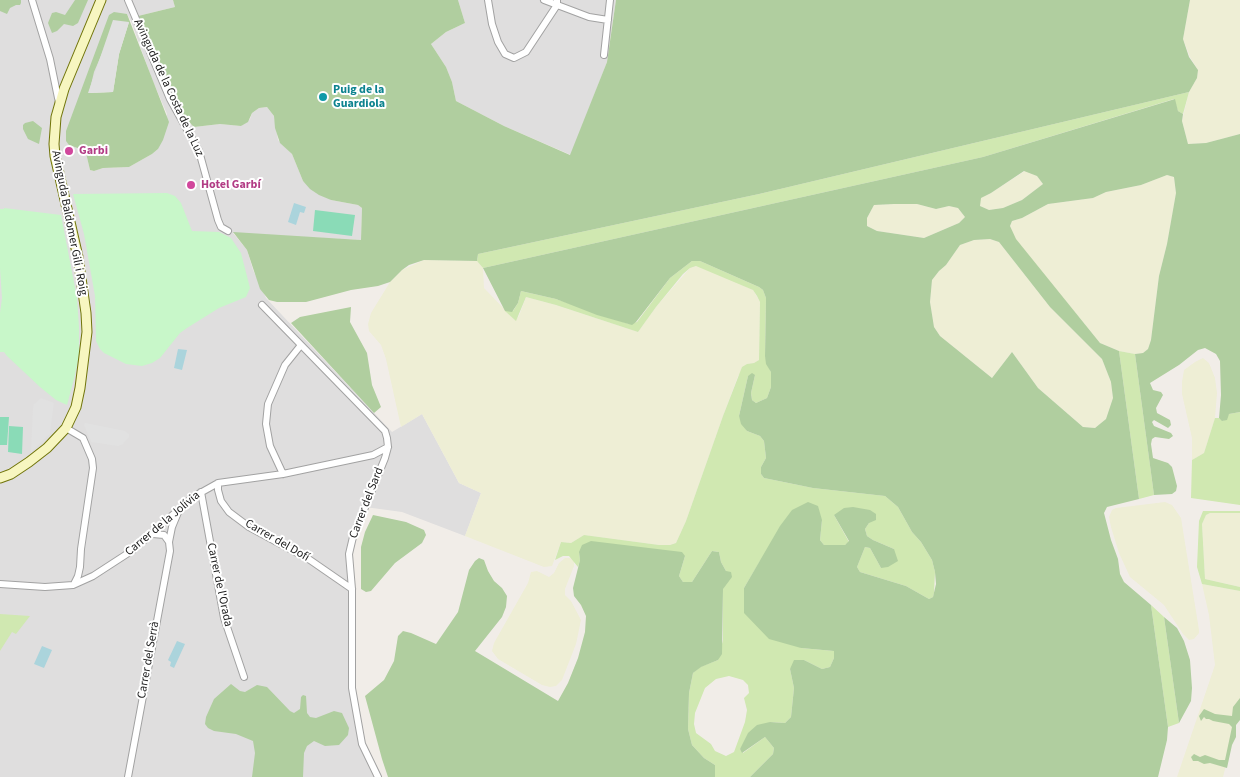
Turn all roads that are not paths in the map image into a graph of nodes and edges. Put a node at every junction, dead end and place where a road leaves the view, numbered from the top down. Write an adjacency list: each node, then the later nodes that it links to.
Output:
1 (32, 0): 10 (street)
2 (101, 0): 10 (street, Avinguda Baldomer Gili i Roig)
3 (128, 0): 11 (street, Avinguda de la Costa de la Luz)
4 (488, 0): 7 (street)
5 (544, 0): 7 (street)
6 (610, 0): 8 (street)
7 (557, 3): 8 (street)
8 (608, 20): 9 (street)
9 (604, 55)
10 (60, 106): 14 (street, Avinguda Baldomer Gili i Roig)
11 (228, 231)
12 (262, 305): 13 (street)
13 (301, 345): 15 (street); 16 (street)
14 (66, 428): 17 (street, Avinguda Baldomer Gili i Roig); 23 (street)
15 (388, 447): 16 (street, Carrer de la Jolívia); 27 (street, Carrer del Sard)
16 (283, 474): 18 (street, Carrer de la Jolívia)
17 (0, 478)
18 (218, 483): 19 (street, Carrer de la Jolívia); 27 (street, Carrer del Dofí)
19 (201, 492): 20 (street, Carrer de la Jolívia); 28 (street, Carrer de l'Orada)
20 (179, 509): 21 (street, Carrer de la Jolívia); 22 (street, Carrer del Serrà)
21 (153, 534): 22 (street); 24 (street, Carrer de la Jolívia)
22 (169, 542): 29 (street, Carrer del Serrà)
23 (80, 567): 24 (street); 26 (street)
24 (93, 576): 26 (street, Carrer de la Jolívia)
25 (0, 584): 26 (street, Carrer de la Jolívia)
26 (73, 585)
27 (352, 589): 30 (street, Carrer del Sard)
28 (244, 677)
29 (128, 777)
30 (378, 777)

